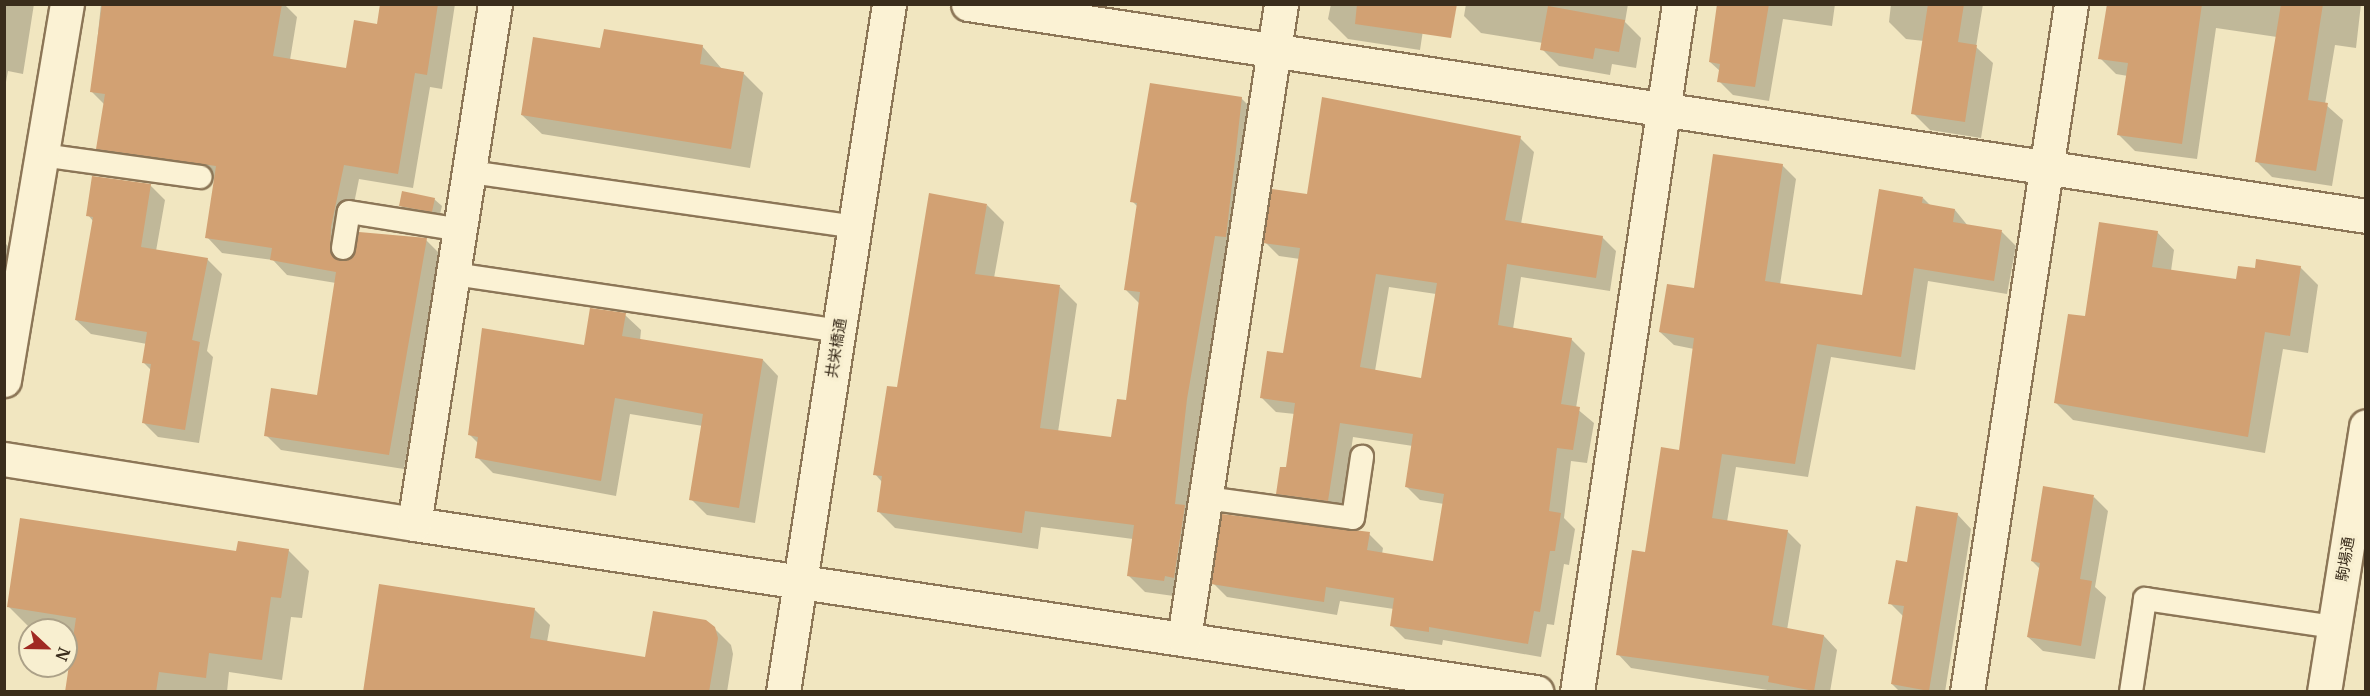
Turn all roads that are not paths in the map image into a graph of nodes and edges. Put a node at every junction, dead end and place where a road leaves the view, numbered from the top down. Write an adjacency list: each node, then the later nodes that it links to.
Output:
1 (68, 4): 10 (street)
2 (495, 4): 12 (street)
3 (890, 4): 15 (street, 共栄橋通)
4 (968, 4): 8 (street)
5 (1281, 4): 8 (street)
6 (1679, 4): 9 (street)
7 (2071, 4): 11 (street)
8 (1274, 51): 9 (street); 24 (street)
9 (1662, 110): 11 (street); 31 (street)
10 (42, 155): 13 (lane); 20 (street)
11 (2045, 168): 14 (street); 32 (street)
12 (470, 172): 15 (lane); 16 (street)
13 (200, 177)
14 (2366, 216)
15 (855, 227): 19 (street, 共栄橋通)
16 (460, 230): 17 (lane); 18 (street)
17 (343, 248)
18 (453, 274): 19 (lane); 25 (street)
19 (839, 331): 26 (street, 共栄橋通)
20 (4, 380)
21 (2366, 426): 27 (street, 駒場通)
22 (1362, 457): 24 (lane)
23 (4, 459): 25 (street)
24 (1206, 498): 28 (street)
25 (414, 524): 26 (street)
26 (800, 580): 28 (street); 29 (street, 共栄橋通)
27 (2334, 627): 33 (lane); 34 (street, 駒場通)
28 (1184, 638): 30 (street)
29 (783, 692)
30 (1536, 692)
31 (1577, 692)
32 (1967, 692)
33 (2131, 692)
34 (2324, 692)

